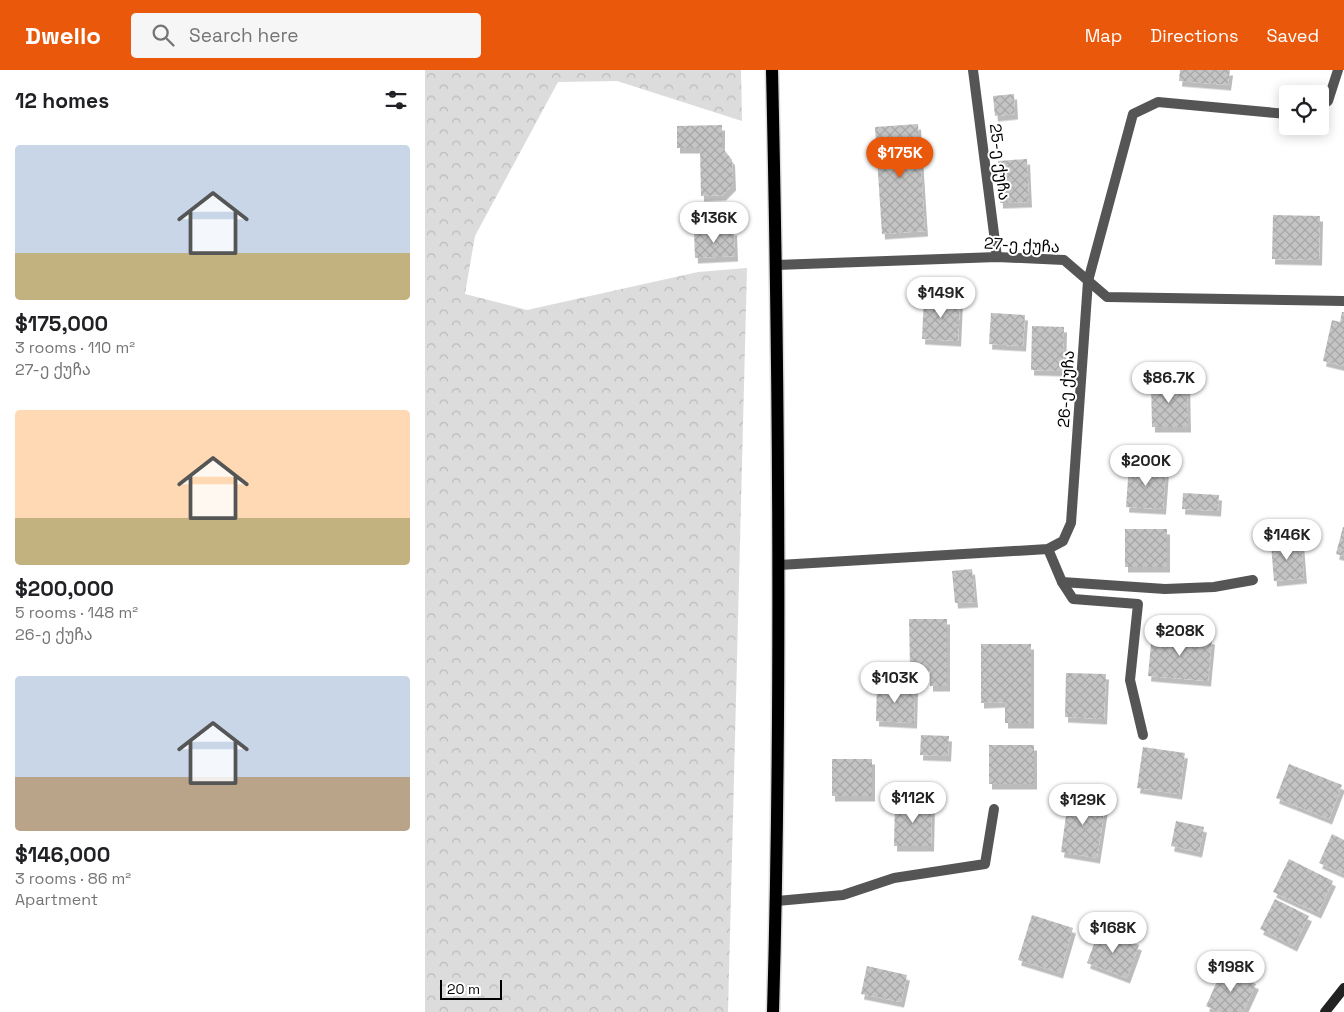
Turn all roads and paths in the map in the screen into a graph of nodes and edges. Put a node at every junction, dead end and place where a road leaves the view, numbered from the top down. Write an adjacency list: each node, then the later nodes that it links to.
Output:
1 (772, 70): 7 (main road)
2 (973, 70): 6 (street, 25-ე ქუჩა)
3 (1338, 70): 4 (street)
4 (1329, 101)
5 (1279, 113): 8 (street, 26-ე ქუჩა)
6 (997, 257): 7 (street, 27-ე ქუჩა); 8 (street, 27-ე ქუჩა)
7 (776, 265): 11 (main road)
8 (1088, 281): 9 (street, 27-ე ქუჩა); 10 (street, 26-ე ქუჩა)
9 (1344, 301)
10 (1048, 549): 11 (street); 13 (street)
11 (779, 565): 16 (main road)
12 (1253, 580): 13 (street)
13 (1062, 582): 14 (street)
14 (1143, 735)
15 (994, 809): 16 (street)
16 (777, 901): 18 (main road)
17 (1344, 988): 19 (street)
18 (773, 1012)
19 (1325, 1012)

